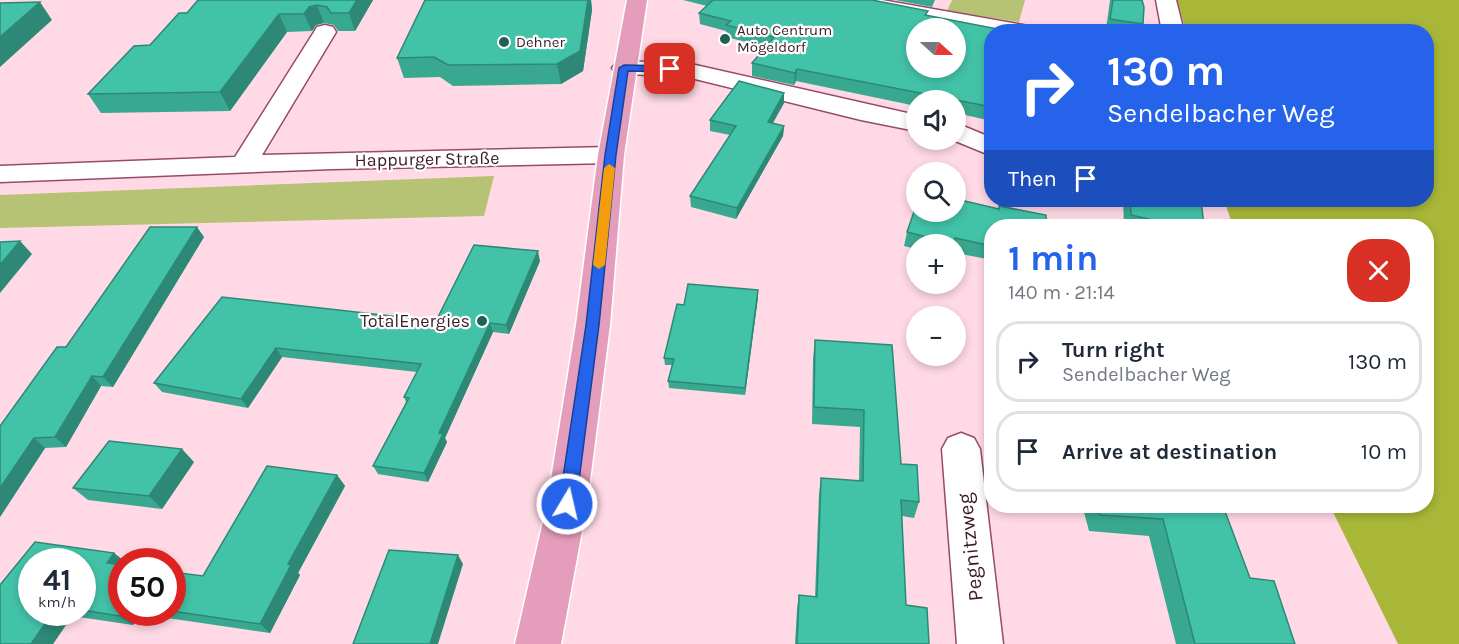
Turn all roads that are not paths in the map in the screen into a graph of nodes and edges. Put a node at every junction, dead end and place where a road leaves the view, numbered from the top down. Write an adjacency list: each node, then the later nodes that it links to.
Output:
1 (637, 0): 7 (main road)
2 (853, 0): 5 (street)
3 (1166, 0): 4 (street)
4 (1171, 24)
5 (984, 26)
6 (325, 32): 12 (street)
7 (624, 68): 8 (street); 11 (main road)
8 (906, 121)
9 (966, 136): 10 (street)
10 (984, 144)
11 (611, 155): 12 (street, Happurger Straße); 15 (main road)
12 (243, 165): 13 (street, Happurger Straße)
13 (0, 174)
14 (961, 449): 16 (street, Pegnitzweg)
15 (538, 644)
16 (980, 644)

